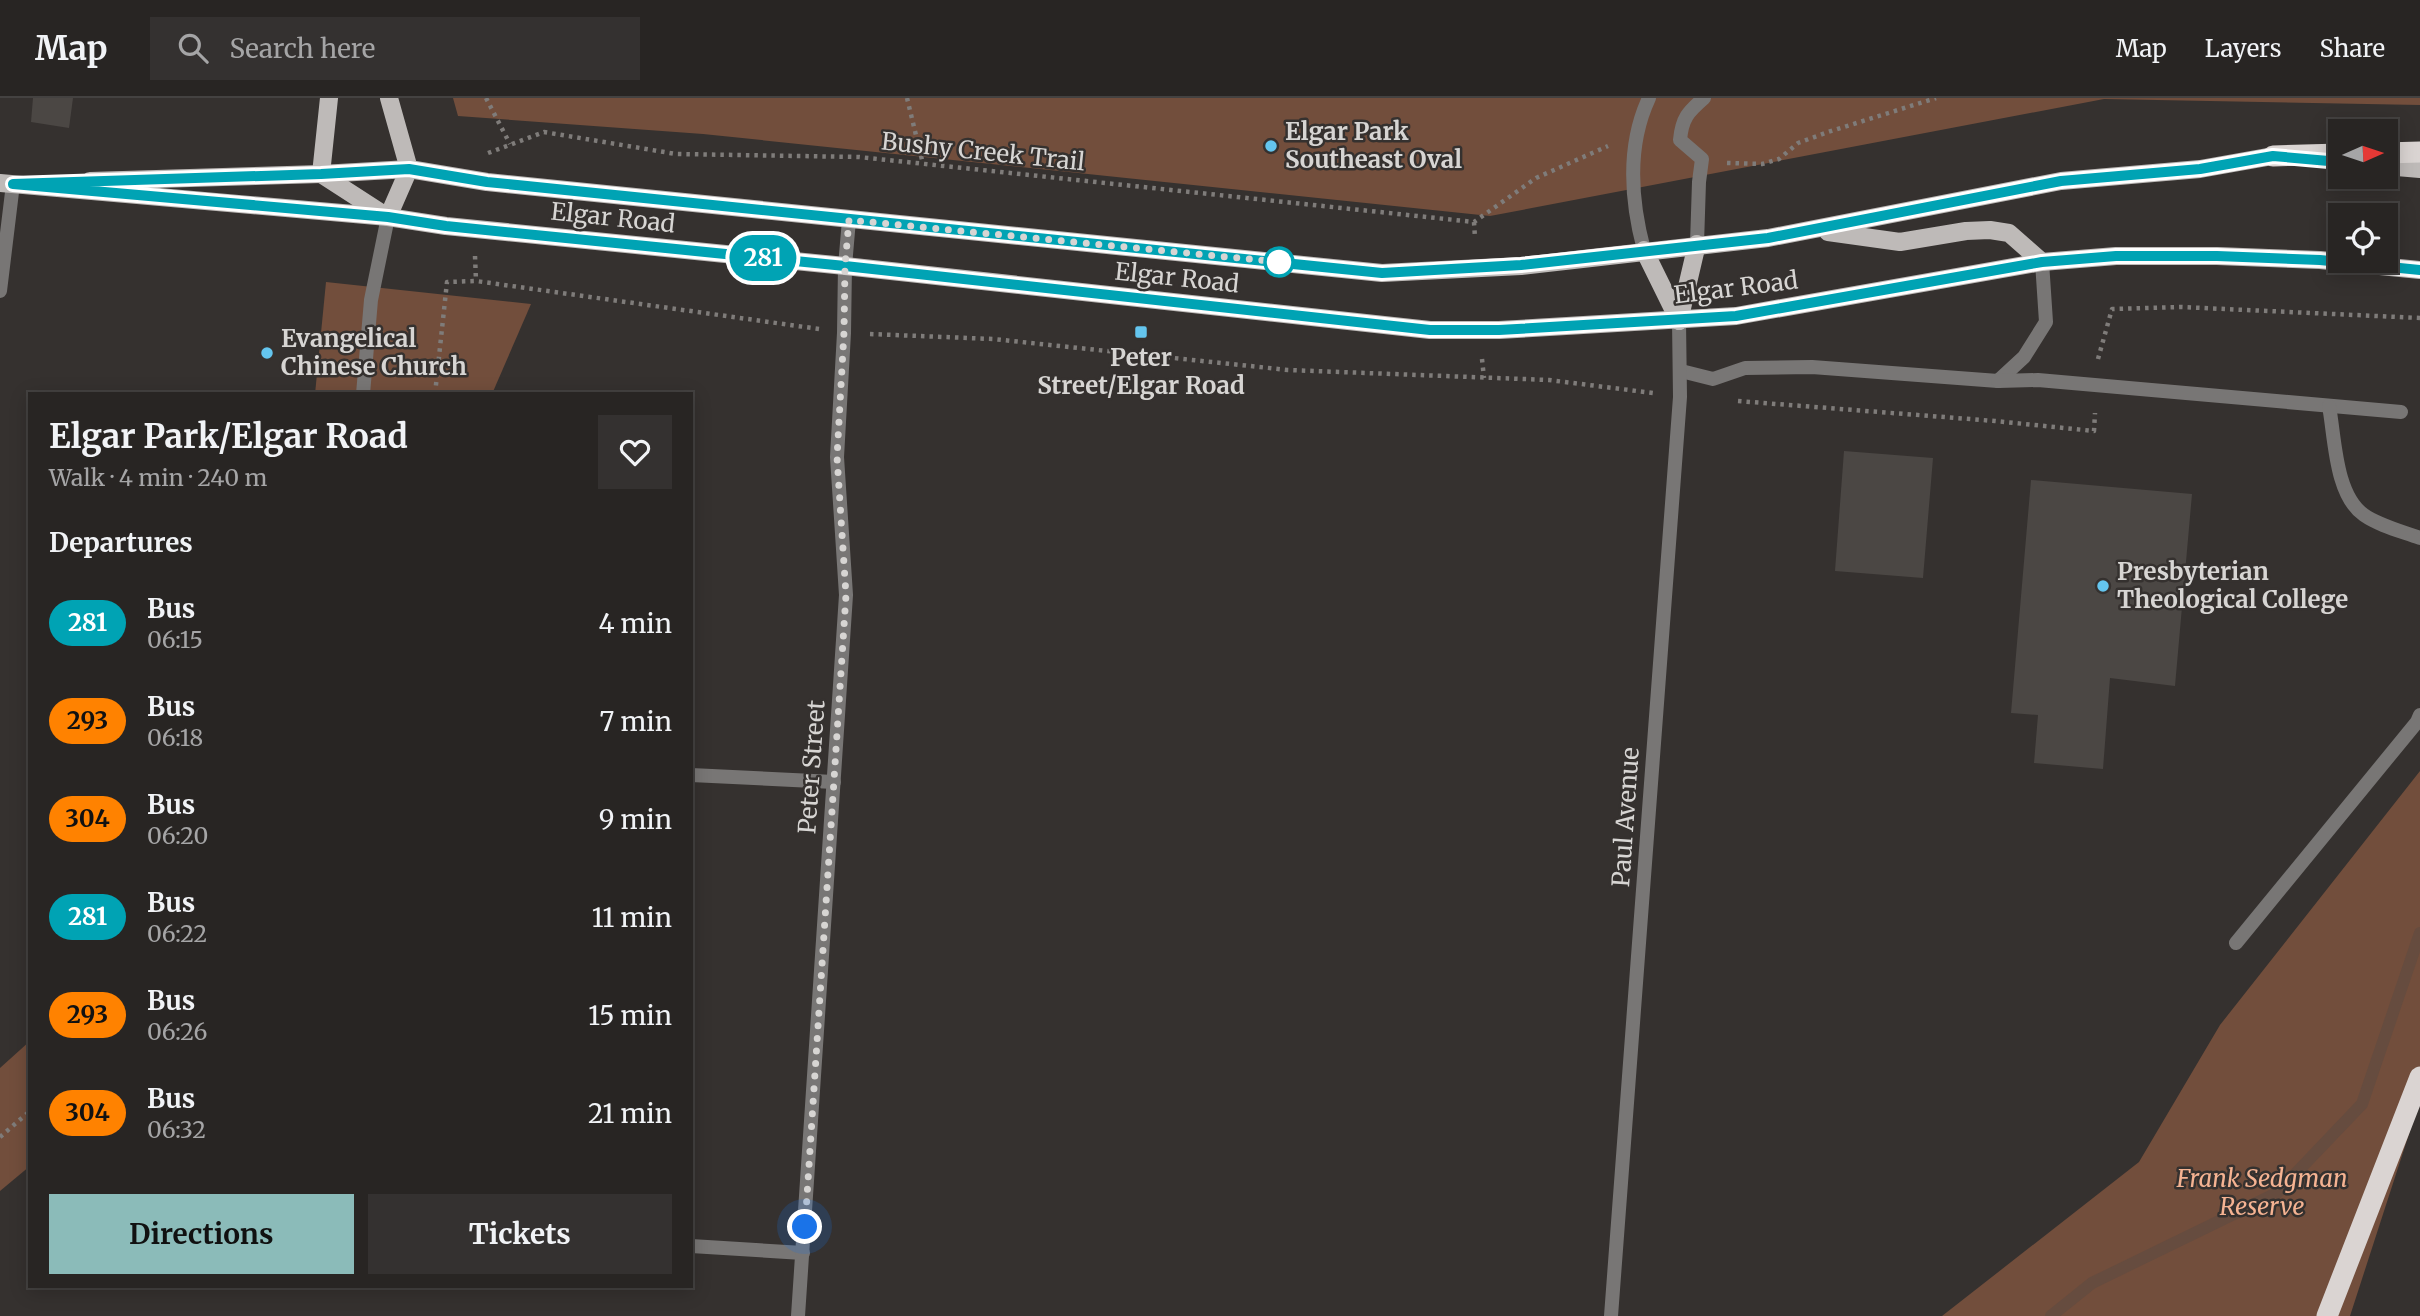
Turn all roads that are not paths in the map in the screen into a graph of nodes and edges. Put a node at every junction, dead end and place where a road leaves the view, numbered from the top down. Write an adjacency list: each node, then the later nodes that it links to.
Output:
1 (329, 98): 13 (main road)
2 (389, 98): 11 (main road)
3 (1649, 98): 19 (street)
4 (1704, 98): 18 (street)
5 (2420, 152): 6 (highway)
6 (2398, 153)
7 (2328, 154): 8 (highway)
8 (2273, 156): 9 (main road, Elgar Road); 17 (main road, Elgar Road)
9 (2328, 161)
10 (2398, 167): 12 (main road)
11 (409, 169): 13 (main road, Elgar Road); 15 (main road); 16 (main road, Elgar Road)
12 (2420, 169)
13 (321, 174): 14 (main road, Elgar Road); 15 (main road, Elgar Road)
14 (6, 183): 15 (main road, Elgar Road); 23 (street)
15 (388, 217): 21 (main road, Elgar Road); 27 (street)
16 (849, 220): 19 (main road, Elgar Road); 21 (street, Peter Street)
17 (1815, 230): 18 (main road, Elgar Road); 20 (main road, Elgar Road)
18 (1697, 244): 19 (main road, Elgar Road); 24 (main road)
19 (1644, 250): 24 (main road)
20 (2042, 262): 22 (main road, Elgar Road); 24 (main road, Elgar Road); 26 (street)
21 (845, 266): 24 (main road, Elgar Road); 33 (street, Peter Street)
22 (2420, 270)
23 (0, 291)
24 (1679, 321): 25 (street, Paul Avenue)
25 (1681, 371): 26 (street); 39 (street, Paul Avenue)
26 (1998, 381): 28 (street)
27 (363, 392)
28 (2329, 407): 29 (street); 30 (street)
29 (2401, 412)
30 (2420, 538)
31 (2420, 715): 34 (street)
32 (693, 775): 33 (street)
33 (834, 782): 37 (street, Peter Street)
34 (2236, 943)
35 (2420, 1077): 40 (highway)
36 (693, 1247): 37 (street)
37 (803, 1253): 38 (street, Peter Street)
38 (799, 1316)
39 (1611, 1316)
40 (2327, 1316)

